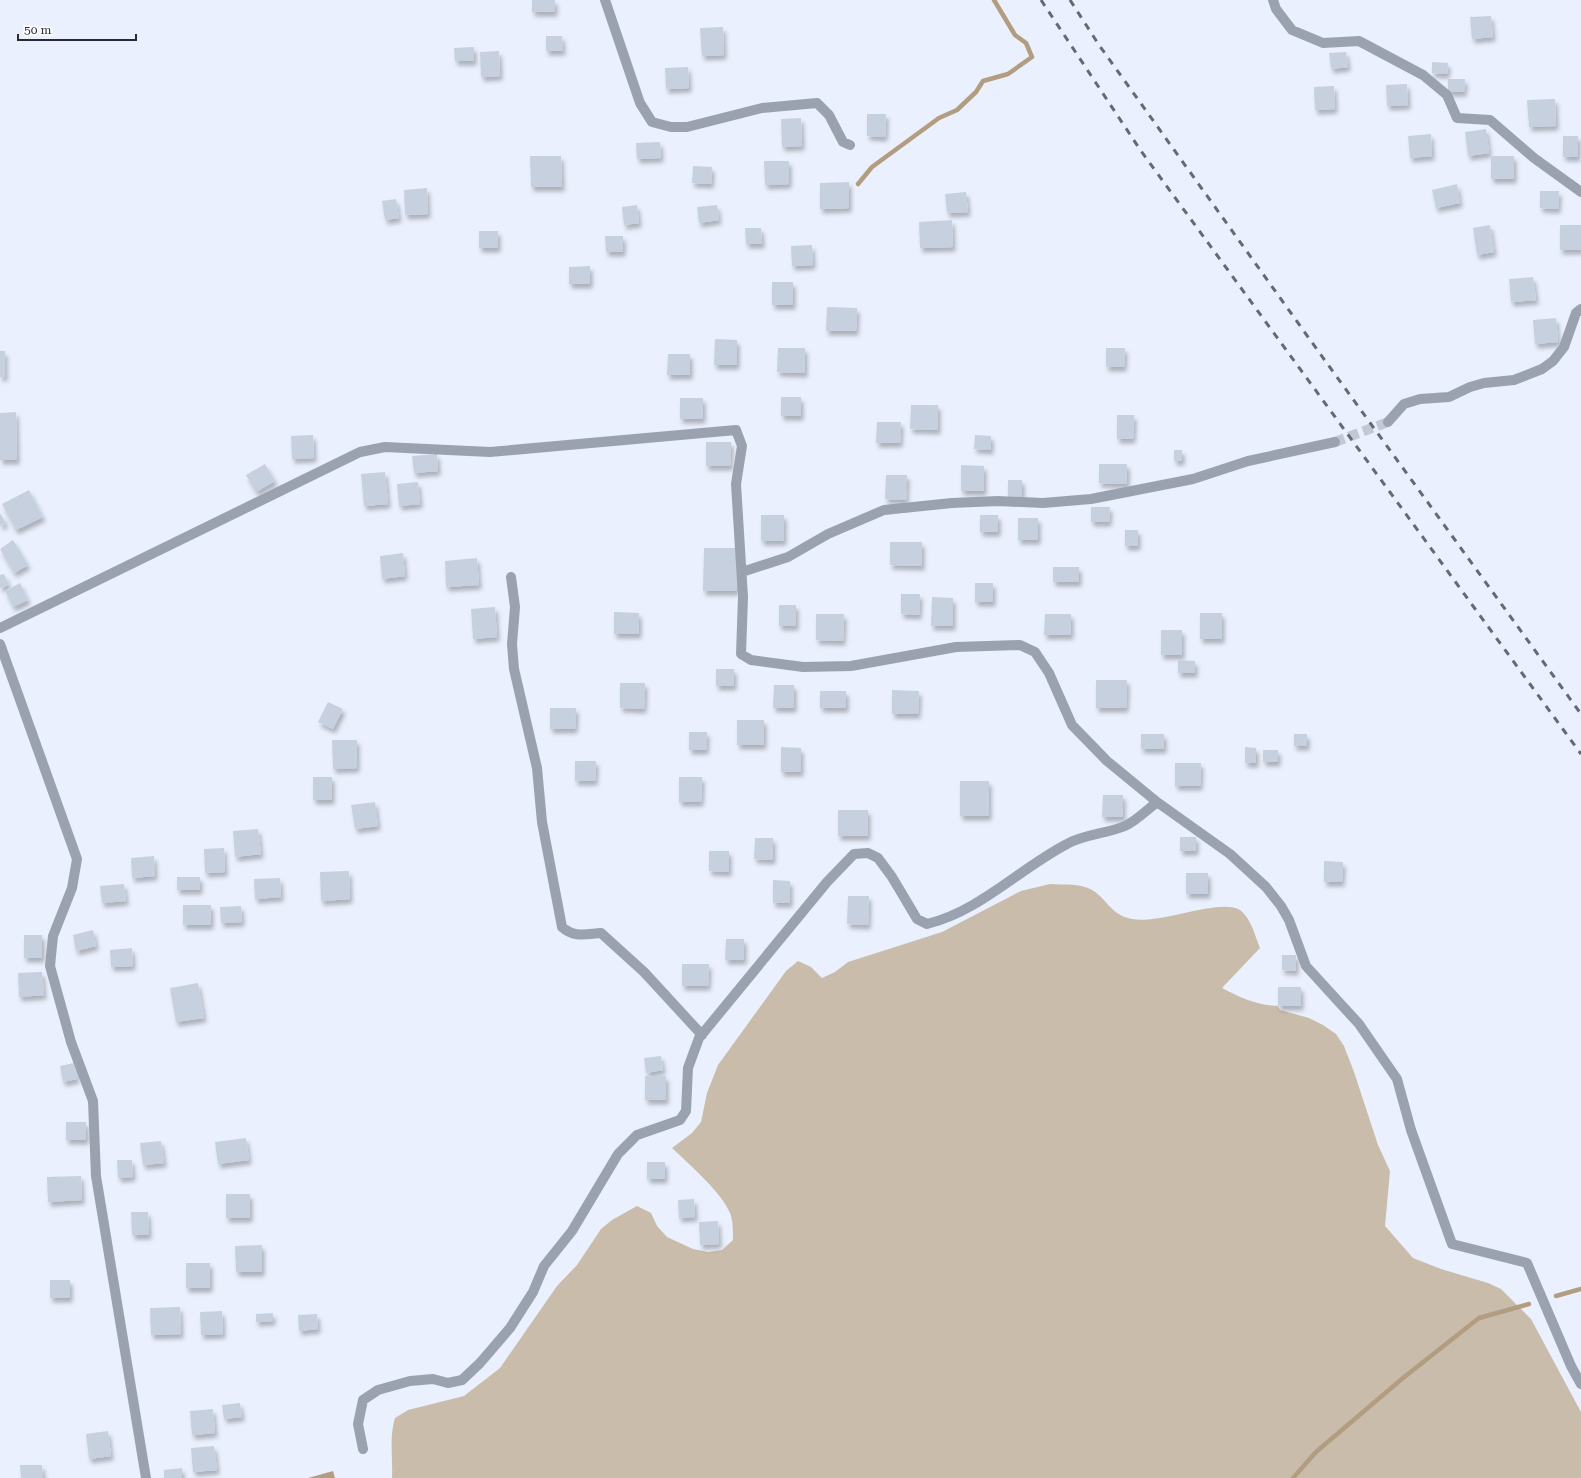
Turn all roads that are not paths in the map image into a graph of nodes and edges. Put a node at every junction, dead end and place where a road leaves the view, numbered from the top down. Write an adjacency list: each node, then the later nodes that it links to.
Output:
1 (605, 0): 3 (street)
2 (1273, 0): 4 (street)
3 (850, 145)
4 (1581, 192)
5 (1581, 309): 6 (street)
6 (1388, 422)
7 (1335, 442): 8 (street)
8 (742, 572): 10 (street); 12 (street)
9 (511, 577): 13 (street)
10 (0, 628)
11 (0, 644): 16 (street)
12 (1157, 802): 13 (street); 14 (street)
13 (702, 1035): 15 (street)
14 (1581, 1384)
15 (363, 1449)
16 (146, 1478)

